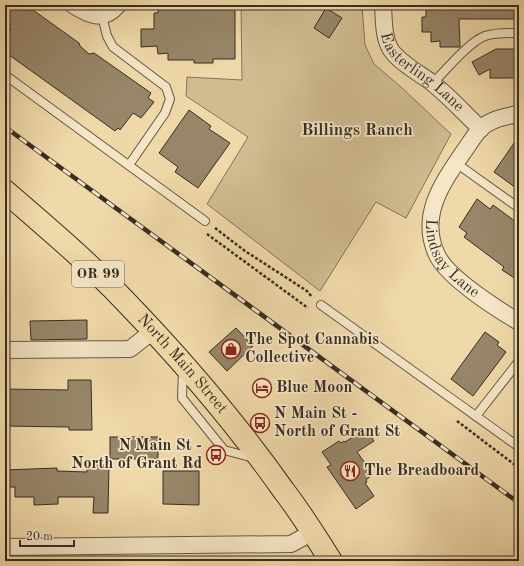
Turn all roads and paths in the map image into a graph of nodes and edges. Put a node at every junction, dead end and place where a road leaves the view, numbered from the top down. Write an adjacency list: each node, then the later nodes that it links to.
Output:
1 (73, 5): 4 (street)
2 (118, 5): 4 (street)
3 (383, 5): 7 (street, Easterling Lane)
4 (102, 16): 11 (lane)
5 (519, 33): 7 (lane)
6 (5, 76): 11 (lane)
7 (433, 83): 9 (street, Easterling Lane)
8 (519, 114): 9 (street, Lindsay Lane)
9 (480, 129): 10 (street, Lindsay Lane)
10 (456, 163): 13 (lane); 18 (street, Lindsay Lane)
11 (129, 165): 14 (lane)
12 (5, 191): 19 (main road, North Main Street / OR 99)
13 (519, 208)
14 (205, 221): 16 (path)
15 (202, 231): 17 (path)
16 (321, 305): 22 (lane)
17 (309, 309)
18 (519, 322)
19 (153, 331): 20 (street); 26 (main road, North Main Street / OR 99)
20 (5, 350)
21 (519, 361): 22 (lane)
22 (476, 416): 24 (lane)
23 (455, 420): 25 (path)
24 (519, 447)
25 (519, 468)
26 (312, 532): 27 (street); 28 (main road, North Main Street / OR 99)
27 (5, 547)
28 (331, 561)

